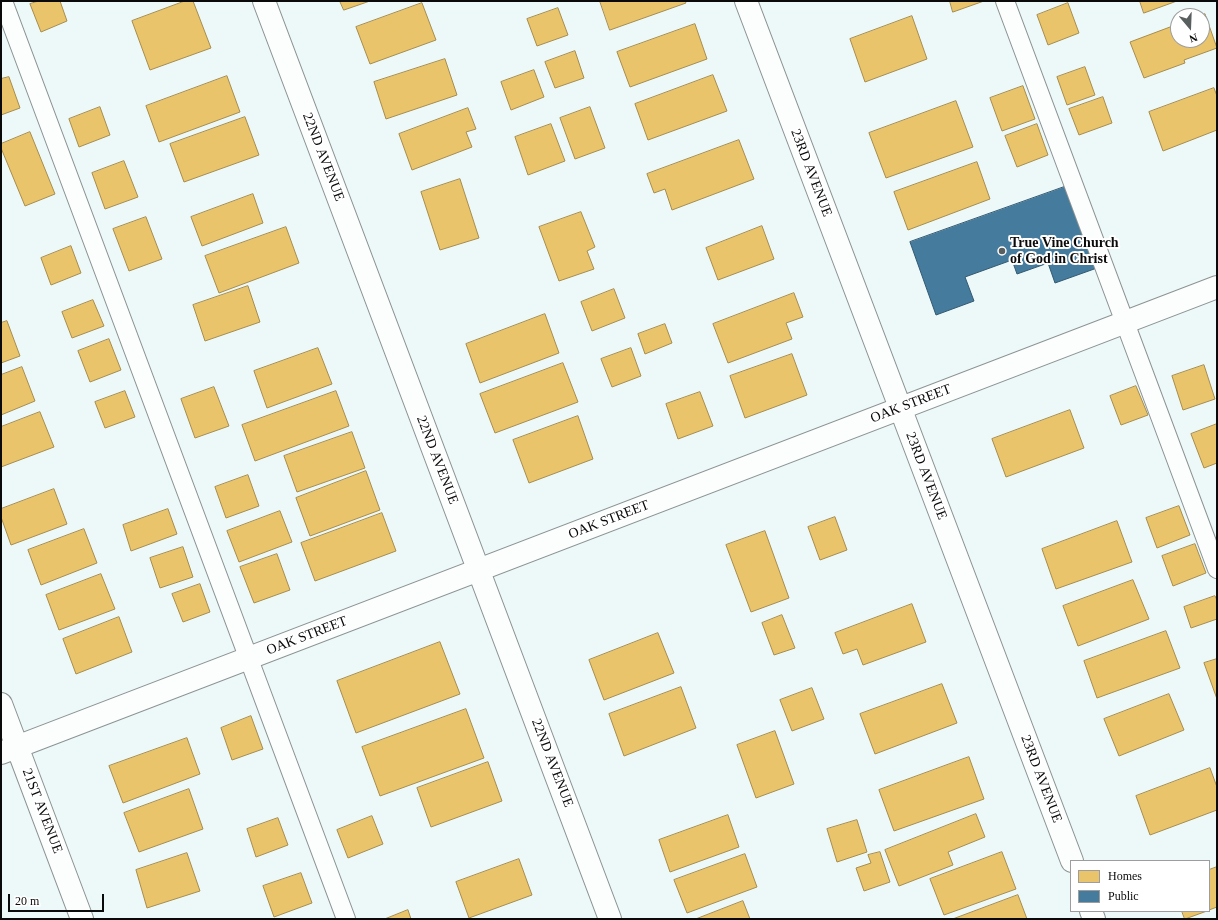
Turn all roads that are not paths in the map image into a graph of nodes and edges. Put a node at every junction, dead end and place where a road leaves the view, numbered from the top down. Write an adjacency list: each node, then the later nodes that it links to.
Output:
1 (3, 1): 10 (lane)
2 (264, 1): 9 (street, 22ND AVENUE)
3 (746, 1): 7 (street, 23RD AVENUE)
4 (1005, 1): 6 (lane)
5 (1217, 287): 6 (street, OAK STREET)
6 (1125, 322): 7 (street, OAK STREET); 8 (lane)
7 (900, 408): 9 (street, OAK STREET); 13 (street, 23RD AVENUE)
8 (1217, 569)
9 (479, 570): 10 (street, OAK STREET); 16 (street, 22ND AVENUE)
10 (249, 658): 12 (street, OAK STREET); 15 (lane)
11 (1, 704): 12 (street, 21ST AVENUE)
12 (9, 750): 14 (street, 21ST AVENUE)
13 (1072, 860)
14 (82, 919)
15 (346, 919)
16 (610, 919)

